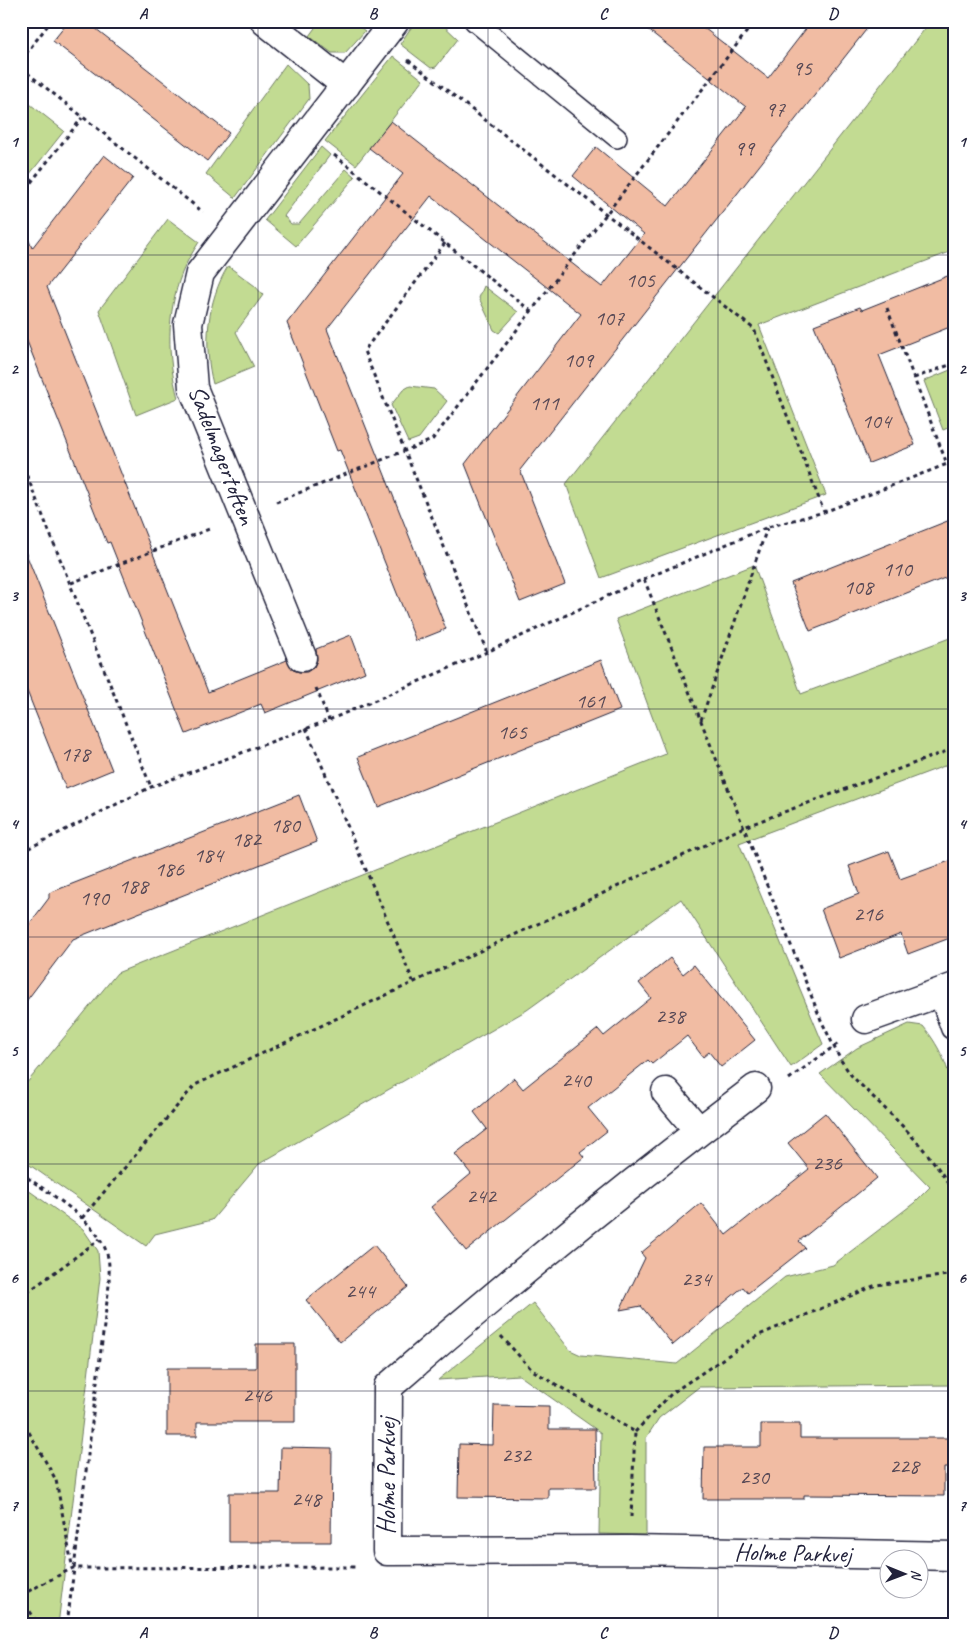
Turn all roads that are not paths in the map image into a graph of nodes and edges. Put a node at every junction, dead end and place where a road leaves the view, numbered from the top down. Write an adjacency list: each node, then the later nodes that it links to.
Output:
1 (265, 21): 4 (street)
2 (474, 21): 5 (lane)
3 (388, 30): 4 (street, Sadelmagertoften)
4 (346, 85): 6 (street, Sadelmagertoften)
5 (617, 138)
6 (302, 657)
7 (946, 990): 8 (street); 9 (lane)
8 (866, 1019)
9 (951, 1030)
10 (756, 1088): 12 (street, Holme Parkvej)
11 (666, 1092): 12 (street)
12 (699, 1131): 13 (street, Holme Parkvej)
13 (955, 1556)

